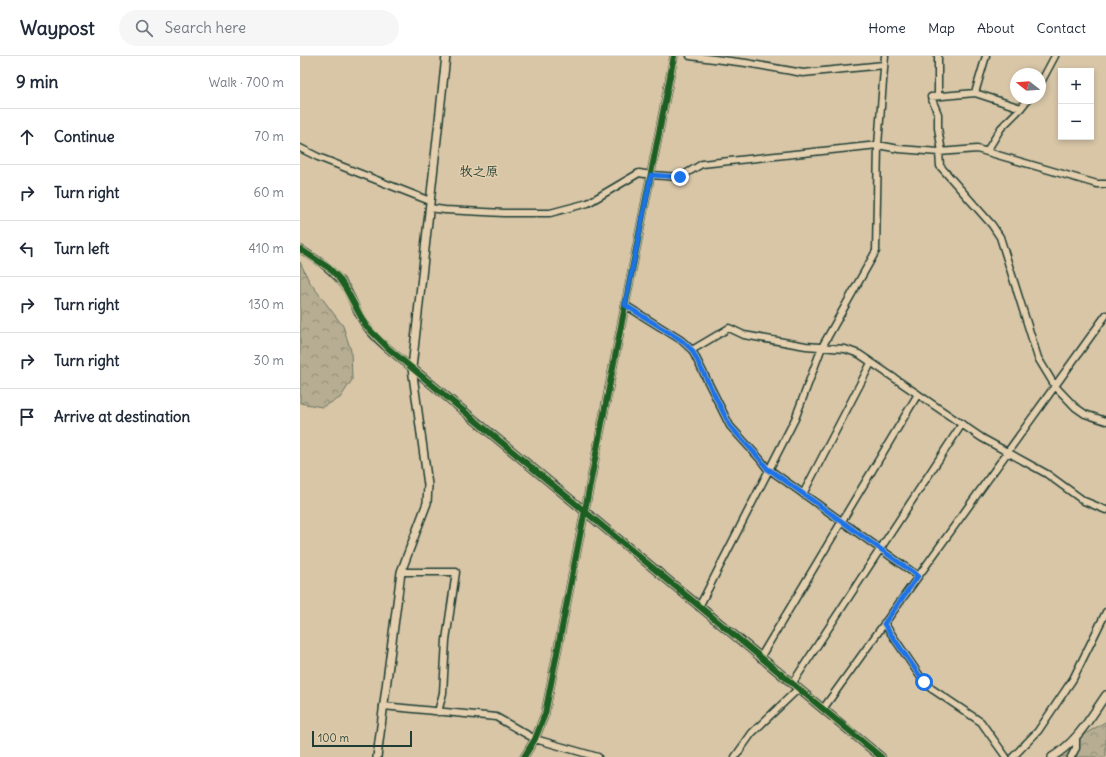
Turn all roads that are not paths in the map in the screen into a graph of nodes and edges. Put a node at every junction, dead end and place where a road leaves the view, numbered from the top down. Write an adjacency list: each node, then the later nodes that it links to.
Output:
1 (446, 56): 20 (street)
2 (674, 56): 18 (street)
3 (690, 56): 8 (street)
4 (885, 56): 8 (street)
5 (938, 56): 11 (street)
6 (986, 56): 10 (street)
7 (1055, 56): 9 (street)
8 (884, 65): 14 (street)
9 (1046, 73)
10 (975, 93): 11 (street); 13 (street)
11 (938, 96): 17 (street)
12 (1025, 104): 13 (street)
13 (1021, 108): 16 (street)
14 (878, 145): 17 (street); 18 (street); 24 (street)
15 (300, 148): 20 (street)
16 (987, 151): 17 (street); 19 (street)
17 (940, 152): 28 (street)
18 (651, 175): 20 (street); 22 (street)
19 (1106, 184)
20 (429, 204): 27 (street)
21 (300, 249): 27 (street)
22 (625, 305): 25 (street); 36 (street)
23 (1106, 315): 28 (street)
24 (822, 347): 25 (street); 26 (street); 33 (street)
25 (692, 350): 33 (street)
26 (871, 363): 29 (street); 34 (street)
27 (412, 368): 36 (street); 39 (street)
28 (1055, 386): 30 (street); 32 (street)
29 (918, 394): 31 (street); 37 (street)
30 (1106, 421)
31 (962, 424): 32 (street); 38 (street)
32 (1007, 452): 35 (street); 40 (street)
33 (769, 470): 34 (street); 41 (street)
34 (803, 494): 37 (street)
35 (1106, 510)
36 (585, 512): 41 (street); 51 (street)
37 (842, 521): 38 (street); 44 (street)
38 (880, 549): 40 (street); 45 (street)
39 (401, 572): 47 (street); 49 (street)
40 (918, 576): 43 (street)
41 (699, 607): 44 (street)
42 (1106, 612): 58 (street)
43 (884, 624): 48 (street); 57 (street)
44 (760, 658): 45 (street)
45 (795, 687): 48 (street); 55 (street)
46 (1106, 694): 50 (street)
47 (383, 706): 49 (street); 52 (street)
48 (823, 709): 56 (street)
49 (438, 712): 51 (street)
50 (1076, 738): 59 (street); 60 (street)
51 (535, 739): 53 (street); 54 (street)
52 (377, 757)
53 (524, 757)
54 (598, 757)
55 (735, 757)
56 (881, 757)
57 (1006, 757)
58 (1013, 757)
59 (1052, 757)
60 (1071, 757)

